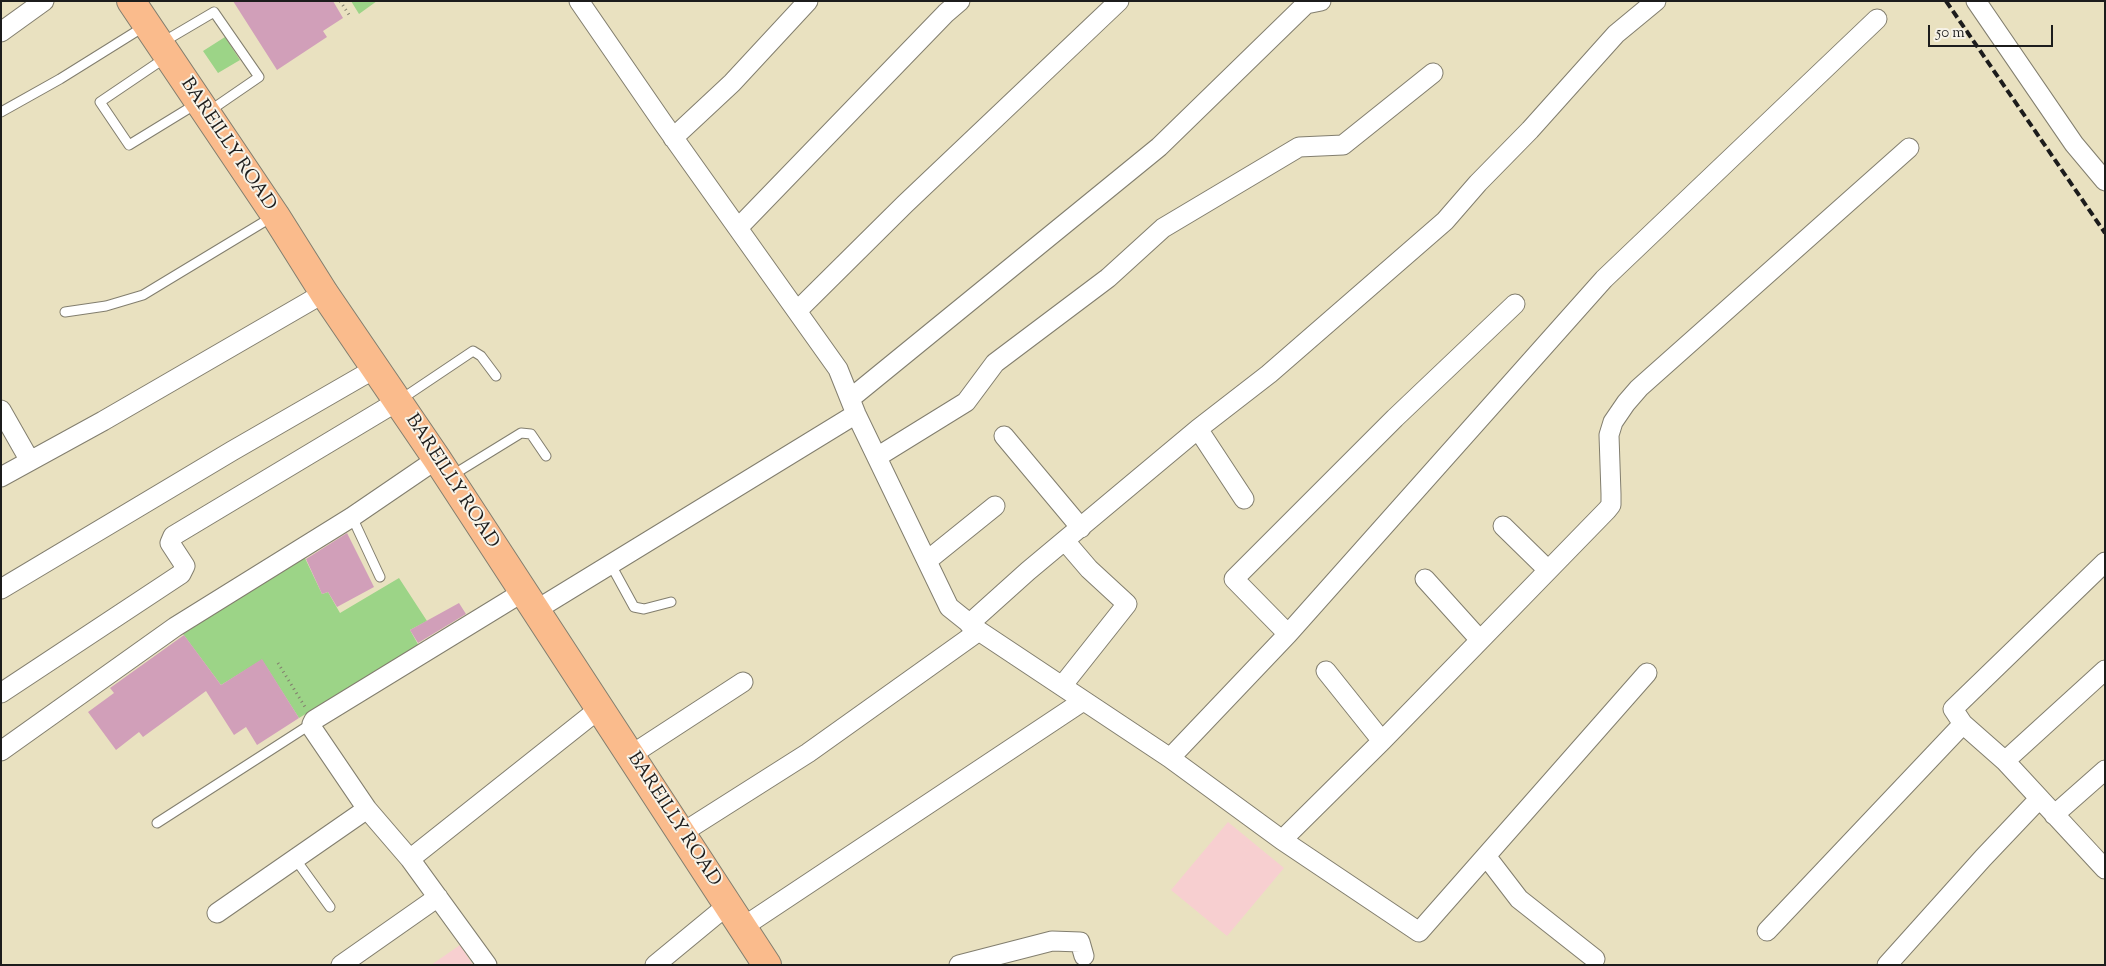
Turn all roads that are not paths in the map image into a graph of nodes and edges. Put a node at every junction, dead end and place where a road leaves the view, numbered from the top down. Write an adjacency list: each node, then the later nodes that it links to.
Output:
1 (44, 1): 11 (street)
2 (131, 1): 12 (highway, BAREILLY ROAD)
3 (579, 1): 16 (street)
4 (808, 1): 16 (street)
5 (960, 1): 20 (street)
6 (1119, 1): 23 (street)
7 (1321, 1): 28 (street)
8 (1656, 1): 30 (street)
9 (1976, 1): 18 (street)
10 (1877, 18): 53 (street)
11 (1, 32)
12 (157, 42): 14 (highway, BAREILLY ROAD); 14 (lane); 14 (lane); 15 (lane)
13 (1433, 74): 33 (street)
14 (202, 108): 19 (highway, BAREILLY ROAD)
15 (1, 112)
16 (673, 138): 20 (street)
17 (1909, 148): 46 (street)
18 (2105, 181)
19 (275, 215): 21 (highway, BAREILLY ROAD); 24 (lane)
20 (738, 228): 23 (street)
21 (324, 293): 25 (highway, BAREILLY ROAD); 34 (street)
22 (1514, 304): 53 (street)
23 (797, 311): 28 (street)
24 (65, 312)
25 (376, 368): 27 (highway, BAREILLY ROAD); 49 (street)
26 (496, 376): 27 (lane)
27 (398, 401): 35 (highway, BAREILLY ROAD); 60 (street)
28 (853, 406): 33 (street); 45 (street)
29 (1, 410): 34 (street)
30 (1198, 430): 37 (street); 41 (street)
31 (1004, 436): 41 (street)
32 (546, 456): 35 (lane)
33 (877, 457): 43 (street)
34 (30, 461): 36 (street)
35 (443, 469): 39 (street); 50 (highway, BAREILLY ROAD)
36 (1, 477)
37 (1244, 498)
38 (995, 506): 43 (street)
39 (352, 517): 47 (lane); 66 (street)
40 (1503, 526): 46 (street)
41 (1081, 528): 42 (street)
42 (1065, 541): 52 (street); 59 (street)
43 (928, 560): 52 (street)
44 (2105, 562): 64 (street)
45 (610, 565): 50 (street); 51 (lane)
46 (1548, 570): 54 (street)
47 (380, 578)
48 (1425, 579): 54 (street)
49 (1, 589)
50 (530, 601): 62 (highway, BAREILLY ROAD); 63 (street)
51 (671, 602)
52 (974, 628): 59 (street); 75 (street)
53 (1288, 634): 68 (street)
54 (1480, 640): 65 (street)
55 (2105, 670): 69 (street)
56 (1326, 672): 65 (street)
57 (1647, 673): 77 (street)
58 (743, 682): 67 (street)
59 (1062, 686): 61 (street)
60 (1, 692)
61 (1083, 701): 68 (street); 85 (street)
62 (599, 709): 67 (highway, BAREILLY ROAD); 78 (street)
63 (313, 722): 72 (street); 74 (lane)
64 (1963, 724): 69 (street); 86 (street)
65 (1382, 741): 76 (street)
66 (1, 751)
67 (631, 755): 75 (highway, BAREILLY ROAD)
68 (1170, 758): 76 (street)
69 (2004, 761): 71 (street)
70 (2105, 770): 73 (street)
71 (2039, 799): 73 (street); 94 (street)
72 (367, 809): 78 (street); 79 (street)
73 (2054, 815): 80 (street)
74 (157, 824)
75 (682, 832): 82 (highway, BAREILLY ROAD)
76 (1282, 840): 77 (street)
77 (1486, 856): 88 (street)
78 (410, 859): 81 (street)
79 (296, 860): 83 (lane); 84 (street)
80 (2105, 869)
81 (438, 897): 89 (street); 90 (street)
82 (729, 904): 85 (highway, BAREILLY ROAD); 91 (street)
83 (330, 907)
84 (217, 913)
85 (743, 927): 92 (highway, BAREILLY ROAD)
86 (1767, 931)
87 (1084, 956): 93 (street)
88 (1595, 959)
89 (341, 965)
90 (488, 965)
91 (655, 965)
92 (767, 965)
93 (959, 965)
94 (1887, 965)

